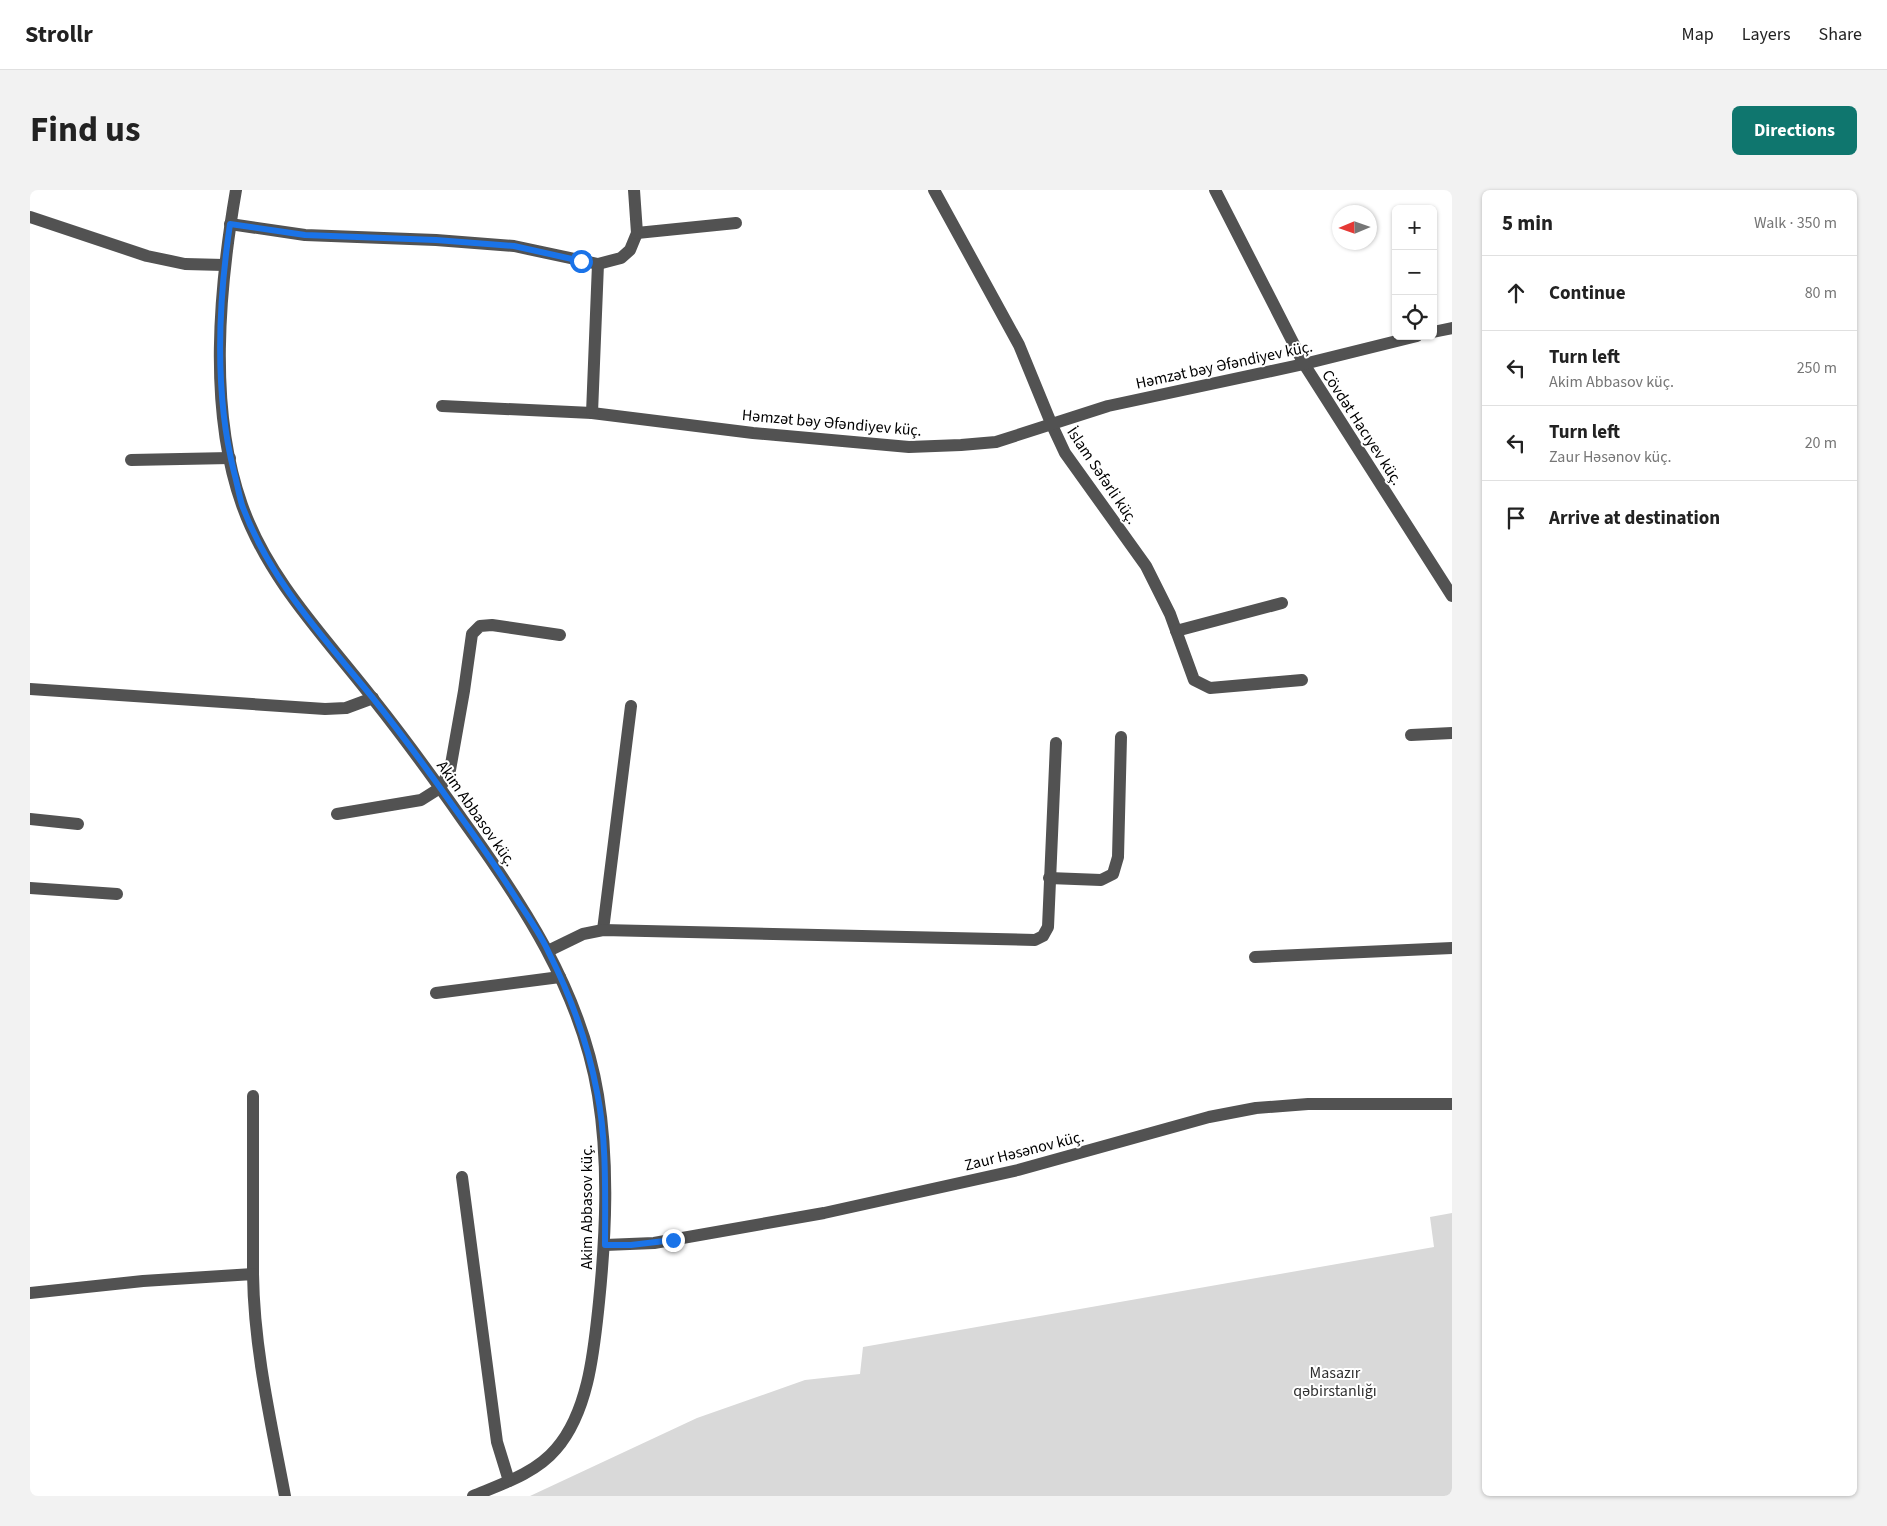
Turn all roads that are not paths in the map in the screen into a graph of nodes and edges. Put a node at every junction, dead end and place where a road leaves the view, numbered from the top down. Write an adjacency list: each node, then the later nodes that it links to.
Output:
1 (236, 190): 7 (street, Akim Abbasov küç.)
2 (634, 190): 8 (street)
3 (934, 190): 17 (street, İslam Səfərli küç.)
4 (1215, 190): 14 (street, Cövdət Hacıyev küç.)
5 (30, 217): 10 (street)
6 (736, 223): 8 (street)
7 (230, 224): 9 (street); 10 (street, Akim Abbasov küç.)
8 (637, 233): 9 (street)
9 (598, 264): 16 (street)
10 (224, 265): 18 (street, Akim Abbasov küç.)
11 (1452, 328): 12 (street)
12 (1437, 331)
13 (1401, 340): 14 (street, Həmzət bəy Əfəndiyev küç.)
14 (1304, 364): 17 (street, Həmzət bəy Əfəndiyev küç.); 20 (street, Cövdət Hacıyev küç.)
15 (442, 406): 16 (street, Həmzət bəy Əfəndiyev küç.)
16 (592, 413): 17 (street, Həmzət bəy Əfəndiyev küç.)
17 (1050, 423): 22 (street, İslam Səfərli küç.)
18 (230, 458): 19 (street); 26 (street, Akim Abbasov küç.)
19 (132, 460)
20 (1452, 596)
21 (1282, 603): 22 (street)
22 (1176, 631): 24 (street, İslam Səfərli küç.)
23 (560, 635): 32 (street)
24 (1302, 680)
25 (30, 689): 26 (street)
26 (373, 698): 32 (street, Akim Abbasov küç.)
27 (632, 706): 39 (street)
28 (1452, 732): 29 (street)
29 (1412, 735)
30 (1121, 737): 36 (street)
31 (1056, 744): 36 (street)
32 (440, 788): 33 (street); 41 (street, Akim Abbasov küç.)
33 (337, 814)
34 (30, 820): 35 (street)
35 (78, 824)
36 (1049, 878): 39 (street)
37 (30, 888): 38 (street)
38 (117, 894)
39 (603, 930): 41 (street)
40 (1452, 948): 42 (street)
41 (548, 951): 43 (street, Akim Abbasov küç.)
42 (1255, 956)
43 (560, 977): 44 (street); 48 (street, Akim Abbasov küç.)
44 (436, 993)
45 (253, 1096): 49 (street)
46 (1452, 1104): 48 (street, Zaur Həsənov küç.)
47 (462, 1178): 51 (street)
48 (605, 1245): 51 (street, Akim Abbasov küç.)
49 (252, 1274): 50 (street); 52 (street)
50 (30, 1293)
51 (509, 1481): 53 (street, Akim Abbasov küç.)
52 (284, 1496)
53 (474, 1496)

